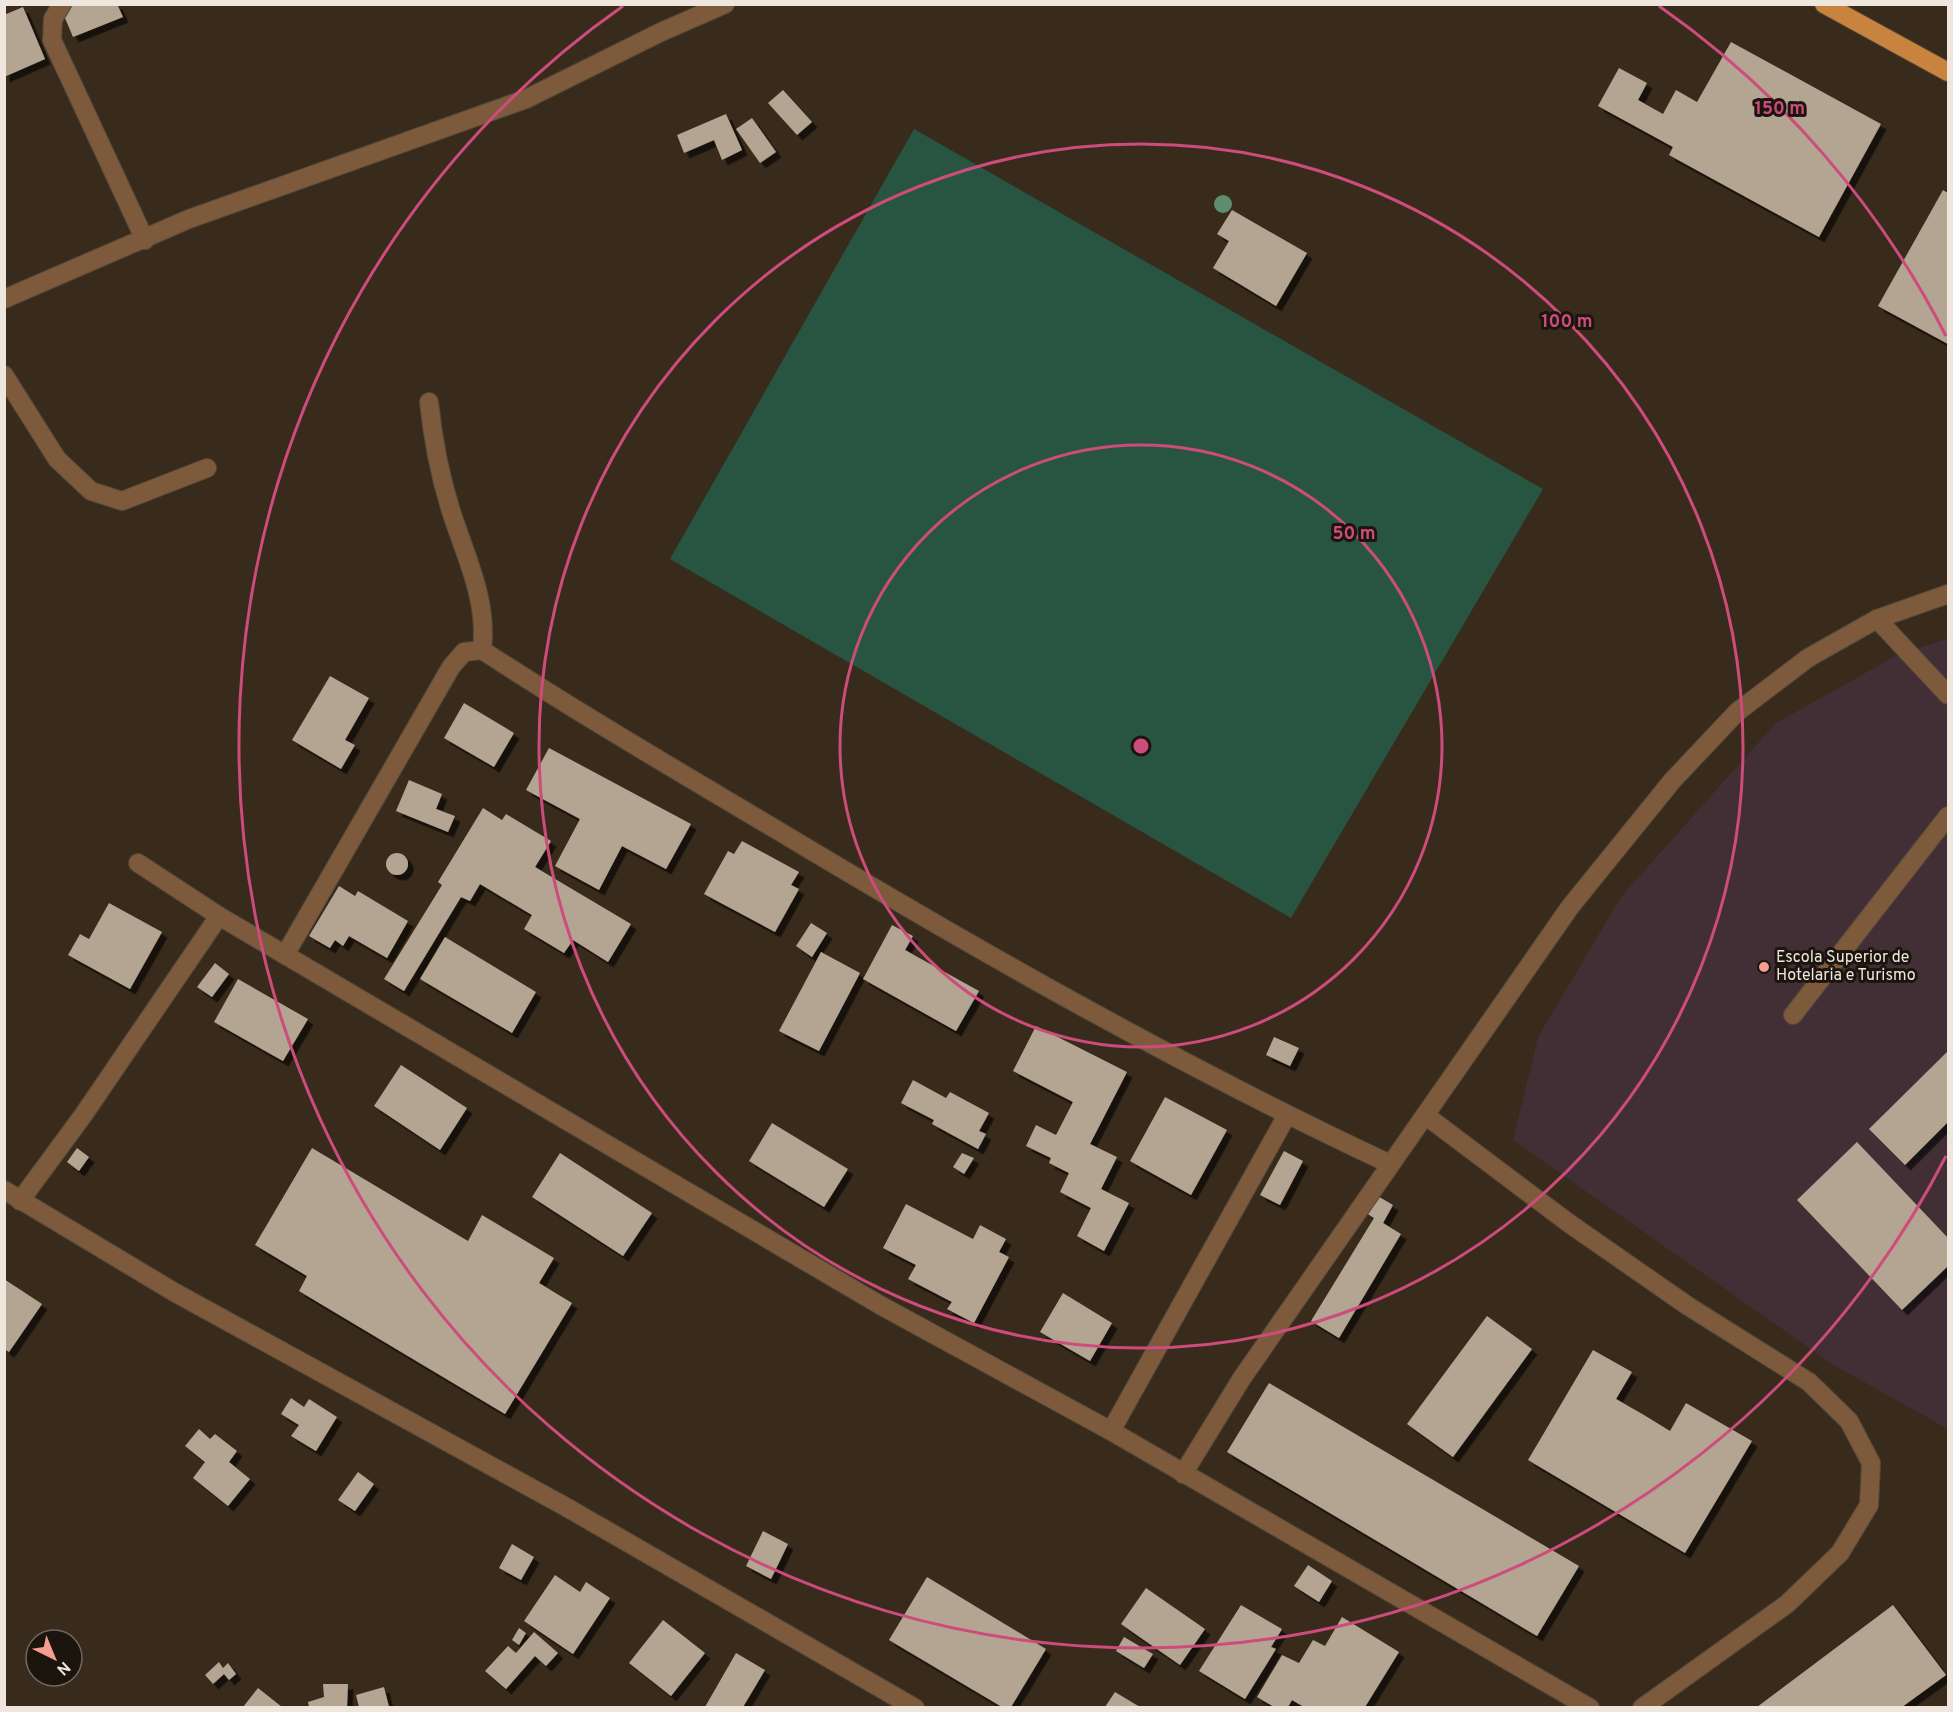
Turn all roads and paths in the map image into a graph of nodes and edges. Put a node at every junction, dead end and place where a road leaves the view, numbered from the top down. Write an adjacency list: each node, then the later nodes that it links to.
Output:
1 (62, 4): 5 (street)
2 (725, 4): 5 (street)
3 (1824, 4): 4 (main road)
4 (1948, 72)
5 (146, 240): 6 (street)
6 (4, 299)
7 (4, 375): 9 (street)
8 (429, 402): 12 (street)
9 (207, 468)
10 (1948, 594): 11 (street)
11 (1877, 619): 13 (street); 20 (street)
12 (482, 650): 17 (street); 19 (street)
13 (1948, 695)
14 (1948, 816): 18 (street)
15 (138, 863): 16 (street)
16 (219, 916): 17 (street); 22 (street)
17 (285, 955): 23 (street)
18 (1793, 1015)
19 (1287, 1115): 21 (street); 23 (street)
20 (1425, 1115): 21 (street); 27 (street)
21 (1390, 1164): 24 (street)
22 (12, 1196): 25 (street)
23 (1111, 1431): 24 (street)
24 (1183, 1474): 26 (street)
25 (915, 1707)
26 (1590, 1707)
27 (1642, 1707)

